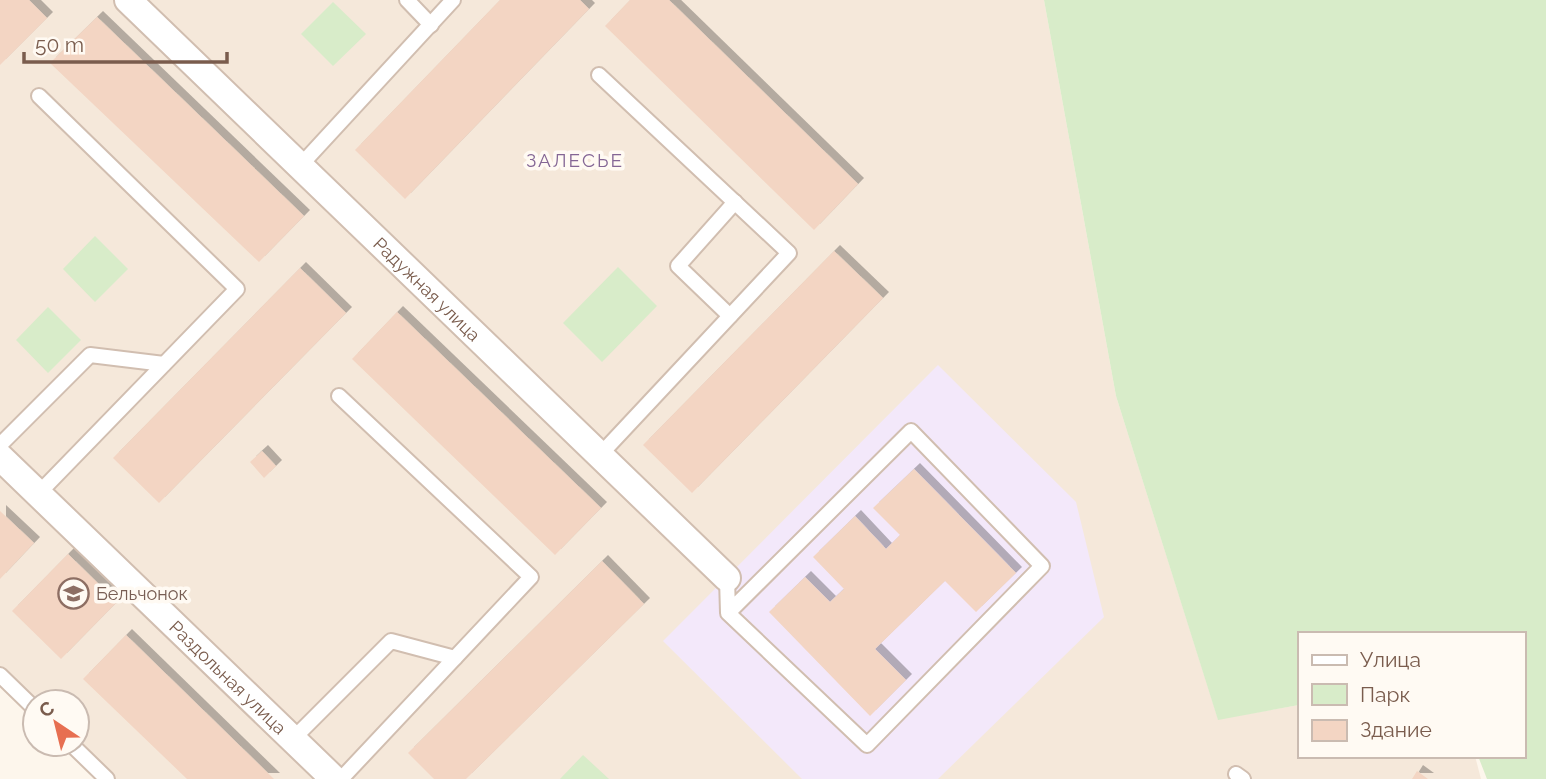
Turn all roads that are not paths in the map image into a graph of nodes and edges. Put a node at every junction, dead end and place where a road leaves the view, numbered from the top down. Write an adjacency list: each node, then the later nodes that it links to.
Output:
1 (128, 0): 7 (street, Радужная улица)
2 (407, 0): 4 (lane)
3 (453, 0): 4 (lane)
4 (431, 25): 7 (lane)
5 (599, 75): 8 (lane)
6 (39, 96): 10 (lane)
7 (299, 167): 13 (street, Радужная улица)
8 (735, 202): 9 (lane); 9 (lane)
9 (730, 316): 13 (lane)
10 (164, 363): 12 (lane); 15 (lane)
11 (339, 396): 18 (lane)
12 (0, 445)
13 (599, 456): 16 (street, Радужная улица)
14 (0, 457): 15 (street, Раздольная улица)
15 (38, 494): 21 (street, Раздольная улица)
16 (727, 578): 17 (lane)
17 (729, 613): 17 (lane)
18 (455, 658): 21 (lane); 25 (lane)
19 (0, 675): 20 (lane)
20 (21, 695)
21 (293, 739): 24 (street, Раздольная улица)
22 (85, 758): 23 (lane)
23 (107, 779)
24 (334, 779)
25 (341, 779)

